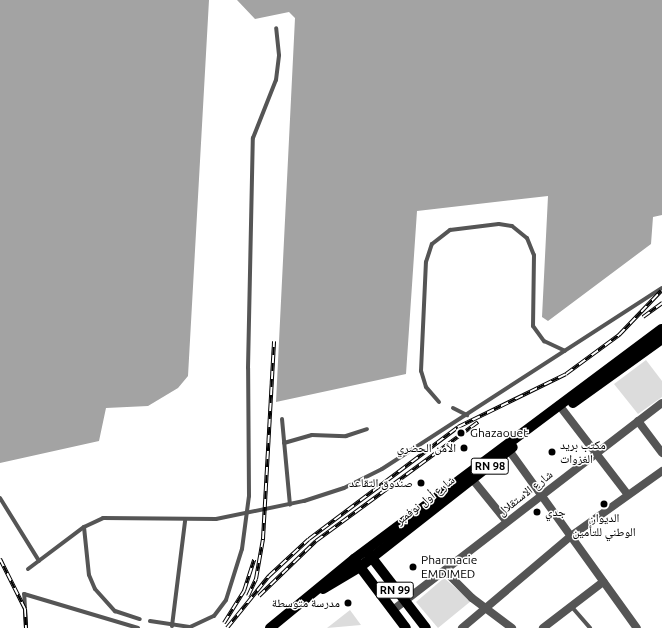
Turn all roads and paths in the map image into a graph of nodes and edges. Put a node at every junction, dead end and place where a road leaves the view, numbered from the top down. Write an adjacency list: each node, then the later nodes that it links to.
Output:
1 (276, 28): 24 (lane)
2 (662, 288): 5 (lane)
3 (662, 329): 8 (main road, شارع أول نوفمبر / RN 98)
4 (662, 339): 8 (main road, شارع أول نوفمبر / RN 98)
5 (565, 351): 6 (lane); 10 (lane)
6 (439, 402)
7 (662, 403): 12 (street, شارع الاستقلال)
8 (561, 407): 15 (main road, شارع أول نوفمبر / RN 98); 16 (street)
9 (453, 408): 10 (lane)
10 (467, 414): 23 (lane)
11 (282, 419): 14 (lane)
12 (638, 421): 16 (street, شارع الاستقلال); 17 (street)
13 (367, 429): 14 (lane)
14 (284, 443): 23 (lane)
15 (507, 448): 19 (main road, شارع أول نوفمبر / RN 98); 21 (street); 29 (main road, شارع أول نوفمبر / RN 98)
16 (595, 453): 20 (street); 21 (street, شارع الاستقلال)
17 (662, 453)
18 (662, 471): 20 (street)
19 (473, 480): 26 (street); 29 (main road, شارع أول نوفمبر / RN 98)
20 (628, 495): 28 (street)
21 (541, 496): 26 (street, شارع الاستقلال); 28 (street)
22 (0, 498): 30 (lane)
23 (290, 505): 24 (lane)
24 (248, 514): 25 (lane); 41 (lane)
25 (185, 521): 27 (lane); 41 (lane)
26 (507, 522): 33 (street, شارع الاستقلال)
27 (84, 527): 30 (lane); 39 (lane)
28 (571, 536): 34 (street); 38 (street)
29 (369, 554): 31 (main road, RN 98); 35 (main road, RN 99)
30 (39, 561): 32 (lane)
31 (357, 563): 37 (main road, RN 99); 44 (main road, RN 98)
32 (28, 569)
33 (446, 571): 35 (street, شارع الاستقلال); 38 (street)
34 (603, 582): 36 (street); 51 (street)
35 (404, 602): 37 (street, شارع الاستقلال); 46 (main road, RN 99)
36 (571, 606): 49 (street); 50 (lane)
37 (393, 610): 45 (main road, RN 99)
38 (486, 610): 47 (street); 48 (street)
39 (140, 619)
40 (150, 621): 41 (lane)
41 (172, 626)
42 (26, 628): 43 (lane)
43 (138, 628)
44 (270, 628)
45 (406, 628)
46 (426, 628)
47 (462, 628)
48 (512, 628)
49 (543, 628)
50 (590, 628)
51 (637, 628)

